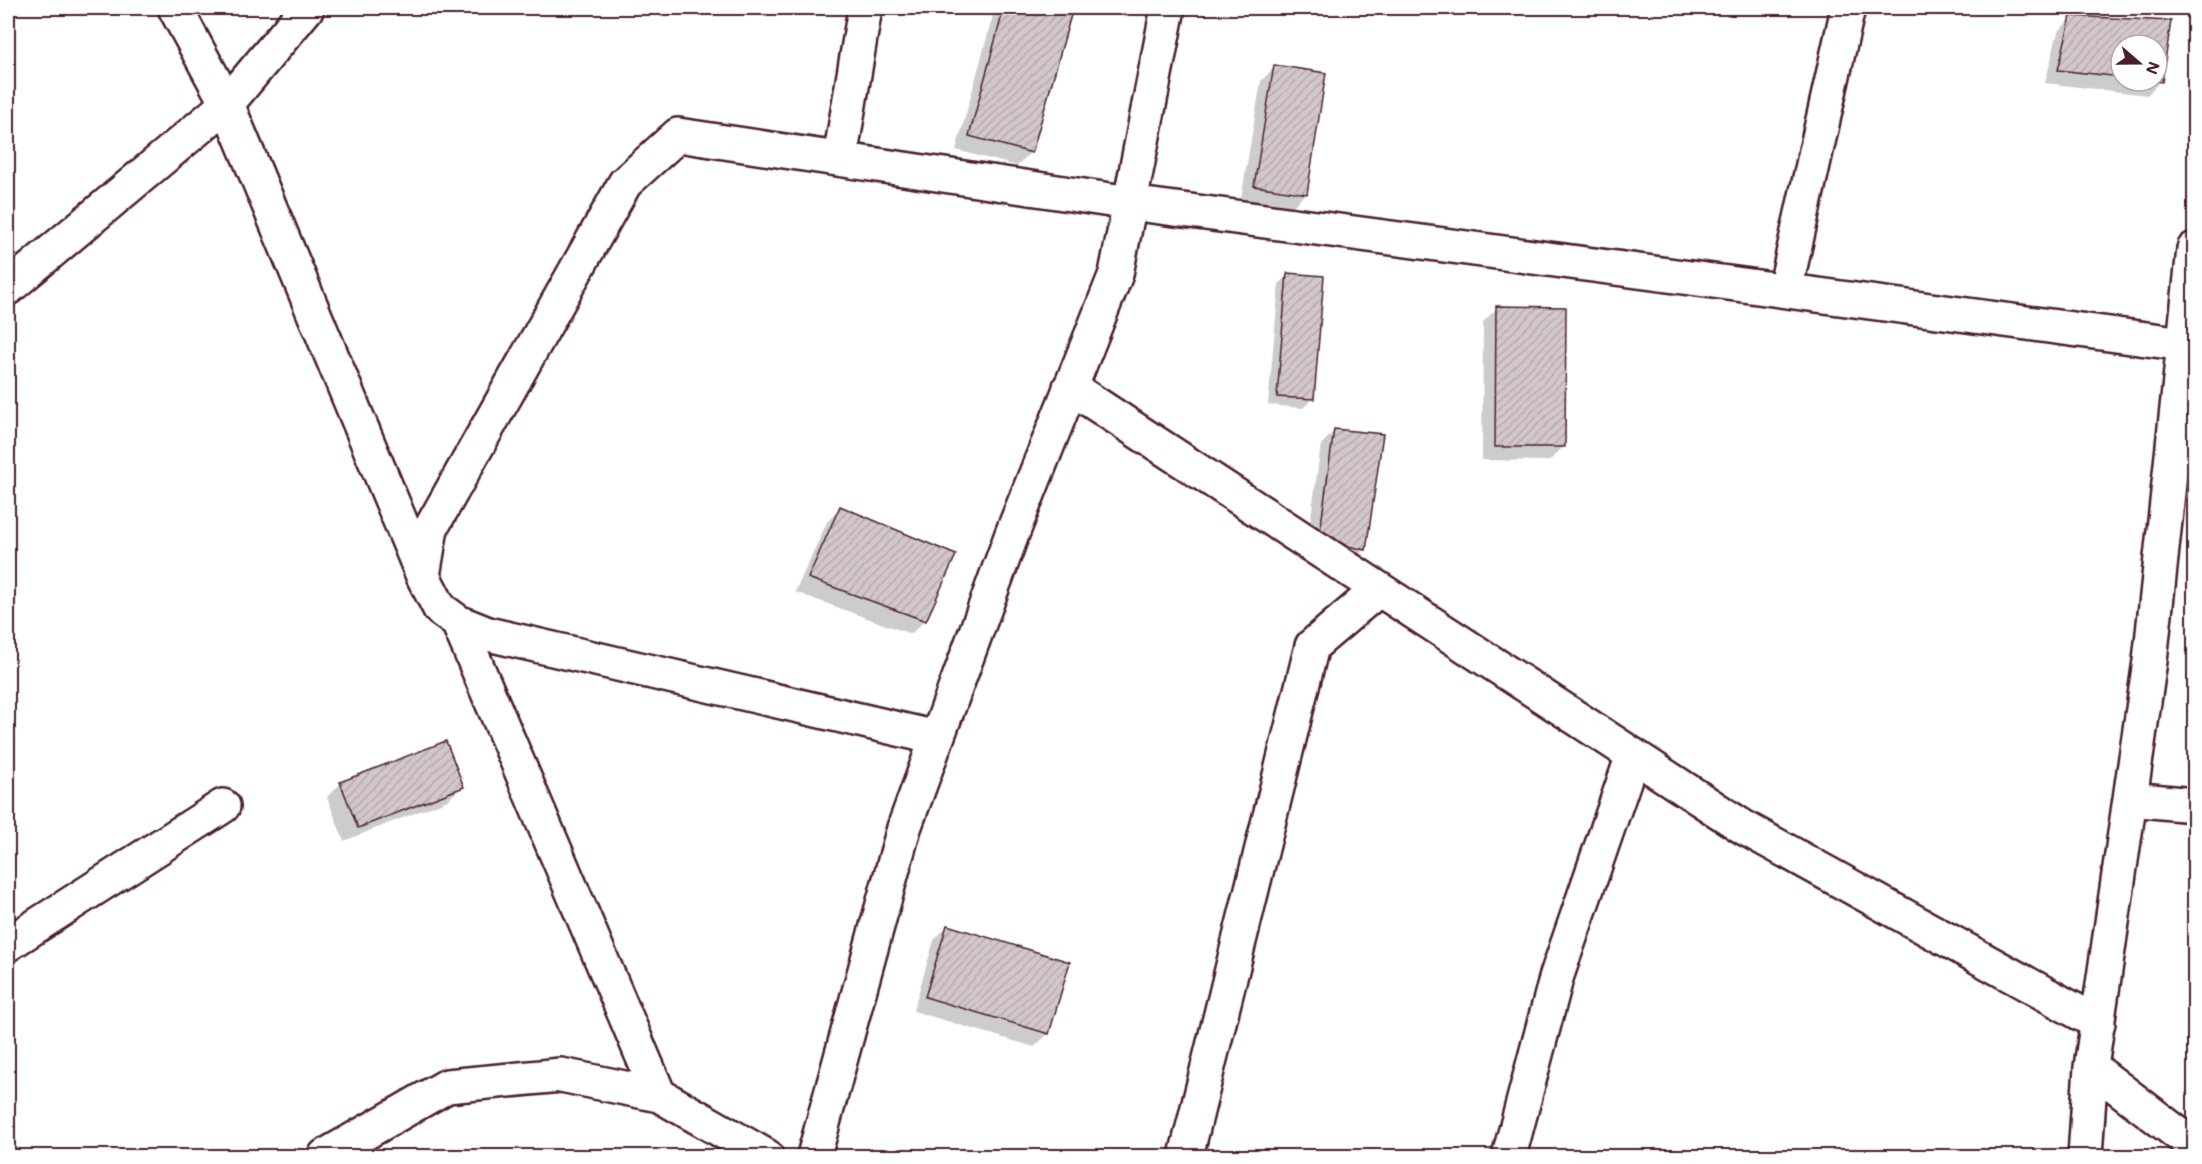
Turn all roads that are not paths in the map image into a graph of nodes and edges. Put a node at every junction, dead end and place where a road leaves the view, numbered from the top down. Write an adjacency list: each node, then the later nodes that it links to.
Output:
1 (175, 8): 6 (street)
2 (307, 8): 6 (street)
3 (865, 8): 7 (street)
4 (1168, 8): 8 (street)
5 (1848, 8): 11 (street)
6 (227, 104): 10 (street); 15 (street)
7 (840, 159): 8 (street); 15 (street)
8 (1130, 203): 11 (street); 13 (street)
9 (2194, 249): 12 (street)
10 (8, 288)
11 (1785, 290): 12 (street)
12 (2184, 344): 14 (street)
13 (1070, 387): 16 (street); 18 (street)
14 (2184, 436): 20 (street)
15 (423, 576): 17 (street)
16 (1379, 589): 19 (street); 31 (street)
17 (458, 622): 18 (street); 26 (street)
18 (937, 738): 30 (street)
19 (1633, 755): 24 (street); 32 (street)
20 (2130, 799): 22 (street); 24 (street)
21 (223, 806): 23 (street)
22 (2194, 806)
23 (8, 944)
24 (2098, 1023): 25 (street)
25 (2091, 1067): 27 (street); 33 (street)
26 (659, 1095): 28 (street); 29 (street)
27 (2194, 1146)
28 (325, 1156)
29 (766, 1156)
30 (814, 1156)
31 (1186, 1156)
32 (1509, 1156)
33 (2085, 1156)

